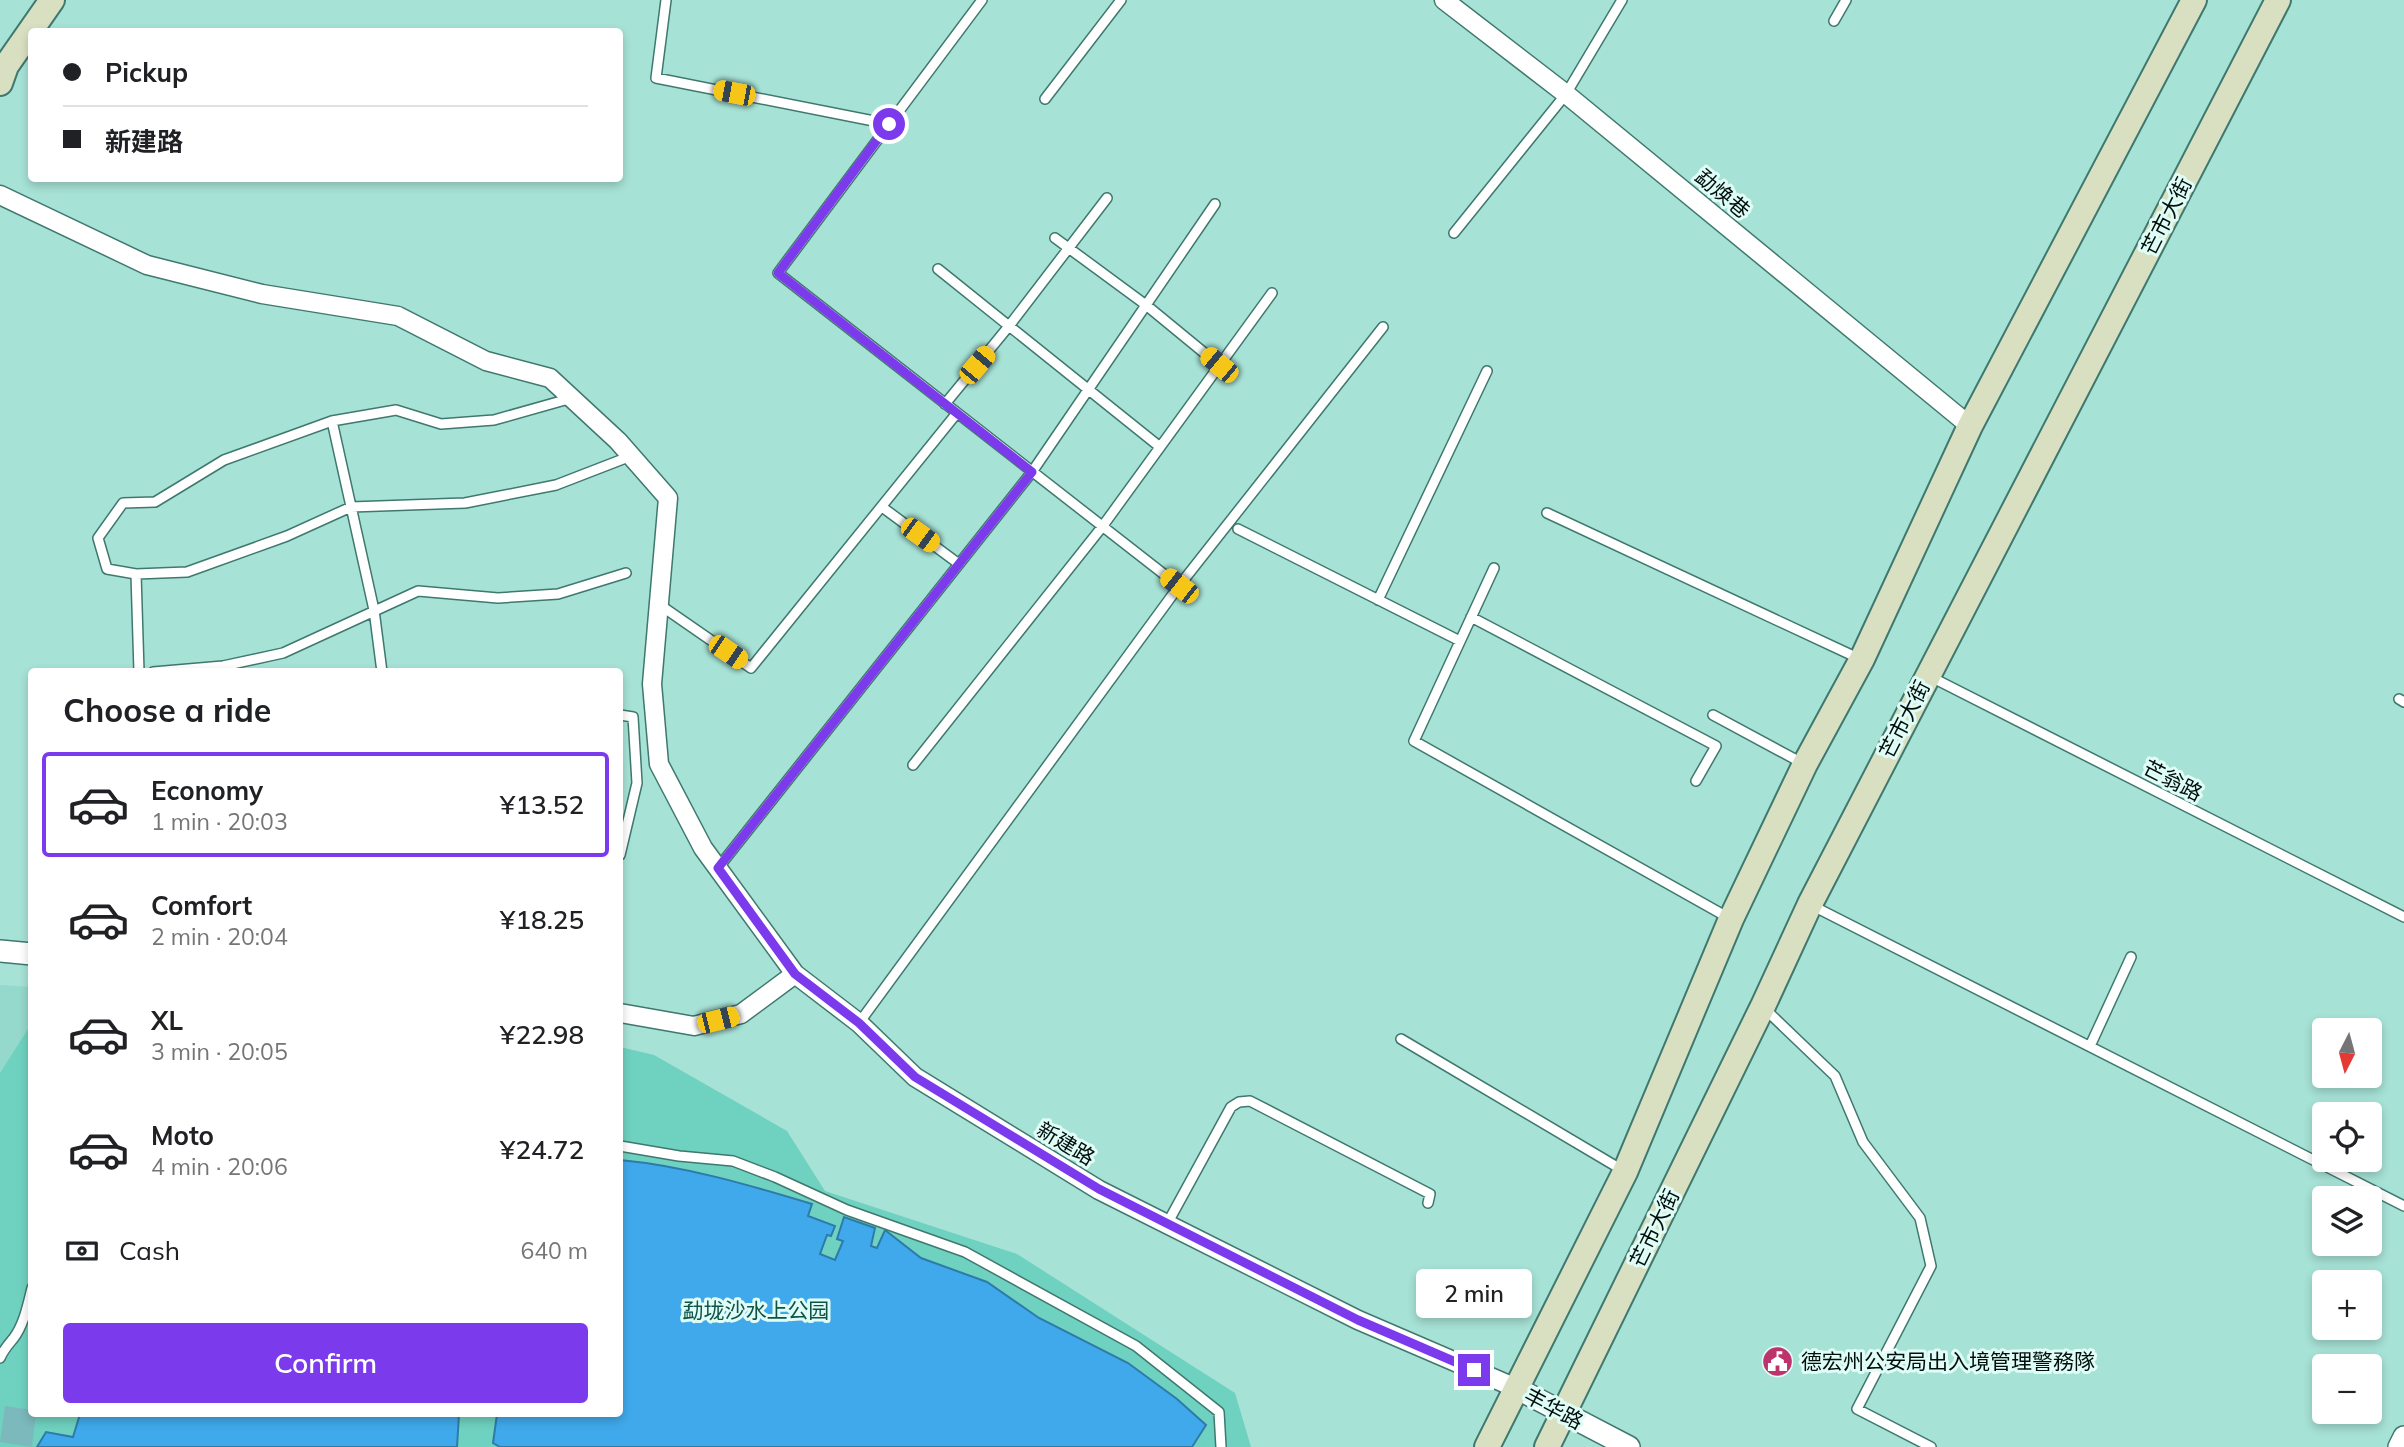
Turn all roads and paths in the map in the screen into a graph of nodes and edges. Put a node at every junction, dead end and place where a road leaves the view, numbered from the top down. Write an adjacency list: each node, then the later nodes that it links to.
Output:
1 (52, 0): 11 (main road)
2 (666, 0): 16 (lane)
3 (982, 0): 16 (lane)
4 (1121, 0): 15 (lane)
5 (1444, 0): 14 (street, 勐焕巷)
6 (1622, 0): 14 (lane)
7 (1846, 0): 10 (lane)
8 (2194, 0): 35 (main road)
9 (2278, 0): 58 (main road, 芒市大街)
10 (1833, 21)
11 (32, 28)
12 (28, 34): 13 (main road)
13 (0, 83)
14 (1566, 93): 20 (lane); 35 (street, 勐焕巷)
15 (1045, 99)
16 (889, 124): 32 (lane)
17 (0, 195): 31 (street, 新建路)
18 (1107, 198): 22 (lane)
19 (1215, 204): 25 (lane)
20 (1454, 233)
21 (1055, 238): 22 (lane)
22 (1068, 248): 25 (lane); 26 (lane)
23 (938, 269): 26 (lane)
24 (1272, 293): 28 (lane)
25 (1146, 305): 28 (lane); 30 (lane)
26 (1009, 326): 30 (lane); 32 (lane)
27 (1383, 327): 48 (lane)
28 (1219, 365): 36 (lane)
29 (1487, 371): 49 (lane)
30 (1089, 389): 36 (lane); 38 (lane)
31 (572, 398): 34 (lane); 37 (street, 新建路)
32 (945, 404): 33 (lane)
33 (957, 413): 38 (lane); 40 (lane)
34 (332, 421): 39 (lane); 47 (lane)
35 (1970, 426): 54 (main road)
36 (1160, 447): 42 (lane)
37 (631, 456): 39 (lane); 50 (street, 新建路)
38 (1032, 472): 42 (lane); 44 (lane)
39 (351, 507): 47 (lane); 51 (lane)
40 (882, 507): 44 (lane); 50 (lane)
41 (1547, 513): 54 (lane)
42 (1102, 527): 48 (lane); 62 (lane)
43 (1238, 529): 49 (lane)
44 (959, 564): 65 (lane)
45 (1494, 568): 52 (lane)
46 (626, 573): 51 (lane)
47 (136, 574): 55 (lane)
48 (1179, 586): 75 (lane)
49 (1378, 600): 53 (lane)
50 (660, 605): 65 (street, 新建路)
51 (374, 610): 56 (lane); 57 (lane)
52 (1471, 617): 53 (lane); 63 (lane)
53 (1460, 641): 68 (lane)
54 (1861, 659): 61 (main road)
55 (139, 668)
56 (200, 668)
57 (381, 668)
58 (1927, 675): 66 (main road, 芒市大街); 67 (lane, 芒翁路)
59 (623, 715): 64 (lane)
60 (1713, 715): 61 (lane)
61 (1805, 764): 68 (main road)
62 (913, 765)
63 (1696, 781)
64 (624, 812)
65 (718, 868): 72 (street, 新建路)
66 (1810, 904): 73 (main road, 芒市大街); 77 (lane)
67 (2404, 917)
68 (1731, 919): 79 (main road)
69 (0, 951): 70 (street)
70 (28, 954)
71 (2131, 957): 77 (lane)
72 (795, 974): 74 (street); 75 (street, 新建路)
73 (1763, 1006): 86 (main road, 芒市大街); 92 (lane)
74 (623, 1014)
75 (859, 1023): 82 (street, 新建路)
76 (1401, 1039): 79 (lane)
77 (2090, 1046): 81 (lane)
78 (623, 1147): 88 (lane)
79 (1625, 1172): 85 (main road)
80 (1428, 1203): 82 (lane)
81 (2404, 1206)
82 (1167, 1224): 85 (street, 新建路)
83 (28, 1304): 84 (lane)
84 (0, 1358)
85 (1516, 1388): 86 (street, 丰华路); 89 (main road)
86 (1564, 1413): 90 (main road, 芒市大街); 91 (street, 丰华路)
87 (2404, 1437): 93 (street)
88 (1221, 1447)
89 (1487, 1447)
90 (1547, 1447)
91 (1629, 1447)
92 (1931, 1447)
93 (2399, 1447)

